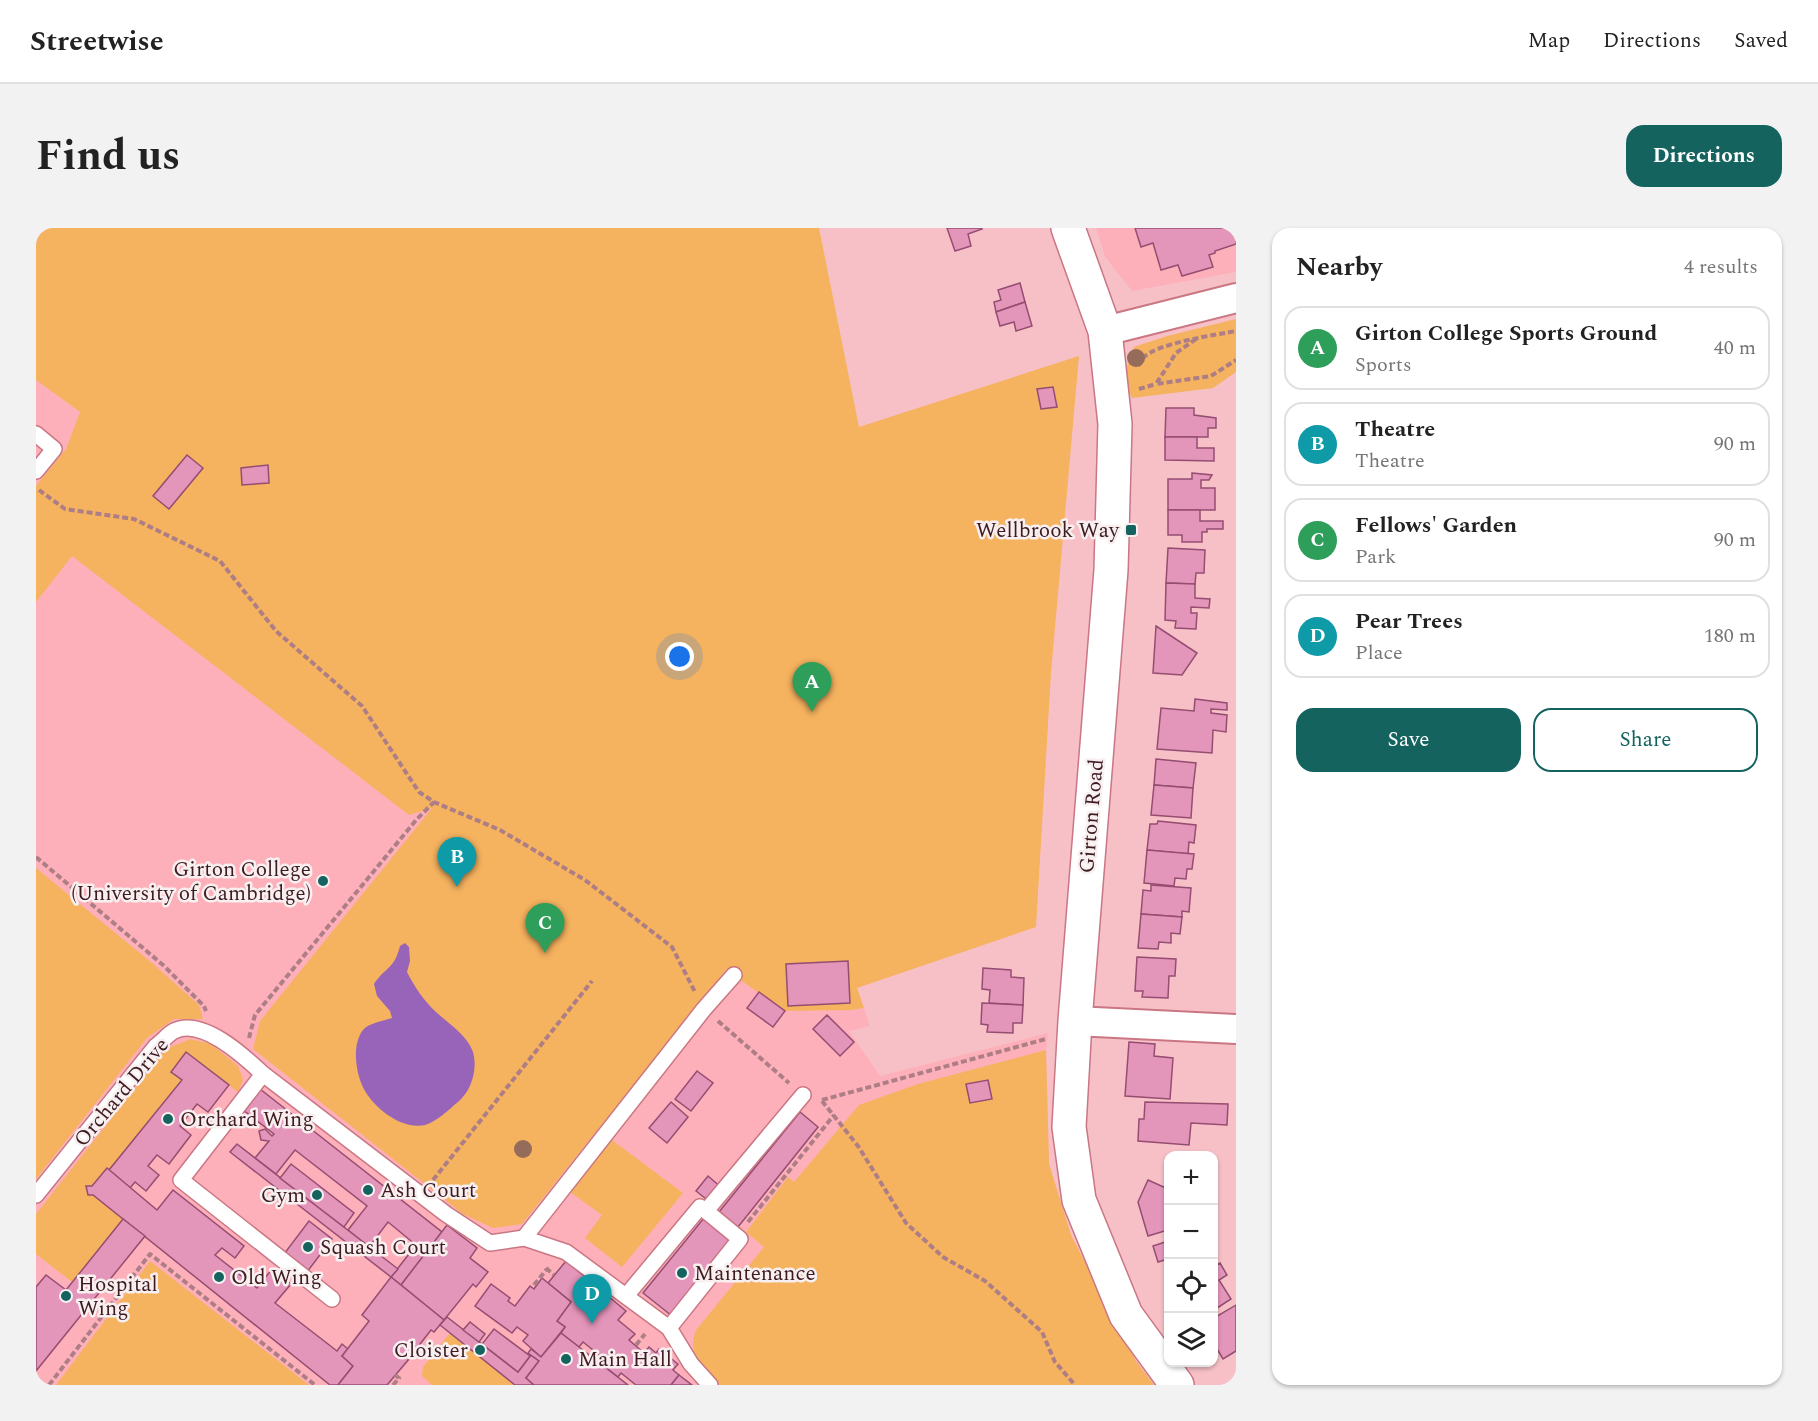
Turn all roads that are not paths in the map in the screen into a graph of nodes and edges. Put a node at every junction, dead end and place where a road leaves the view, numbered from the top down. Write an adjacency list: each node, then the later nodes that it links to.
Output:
1 (1068, 228): 3 (street, Girton Road)
2 (1236, 298): 3 (street)
3 (1105, 331): 7 (street, Girton Road)
4 (36, 434): 5 (lane)
5 (36, 471)
6 (734, 975): 13 (lane)
7 (1075, 1021): 8 (street); 18 (street, Girton Road)
8 (1236, 1029)
9 (263, 1074): 11 (lane, Orchard Drive); 13 (lane, Orchard Drive); 15 (lane)
10 (803, 1095): 12 (lane)
11 (36, 1195)
12 (706, 1211): 14 (lane); 16 (lane)
13 (524, 1238): 14 (lane, Orchard Drive)
14 (626, 1296): 16 (lane, Orchard Drive)
15 (332, 1299)
16 (669, 1328): 17 (lane, Orchard Drive)
17 (710, 1385)
18 (1177, 1385)

